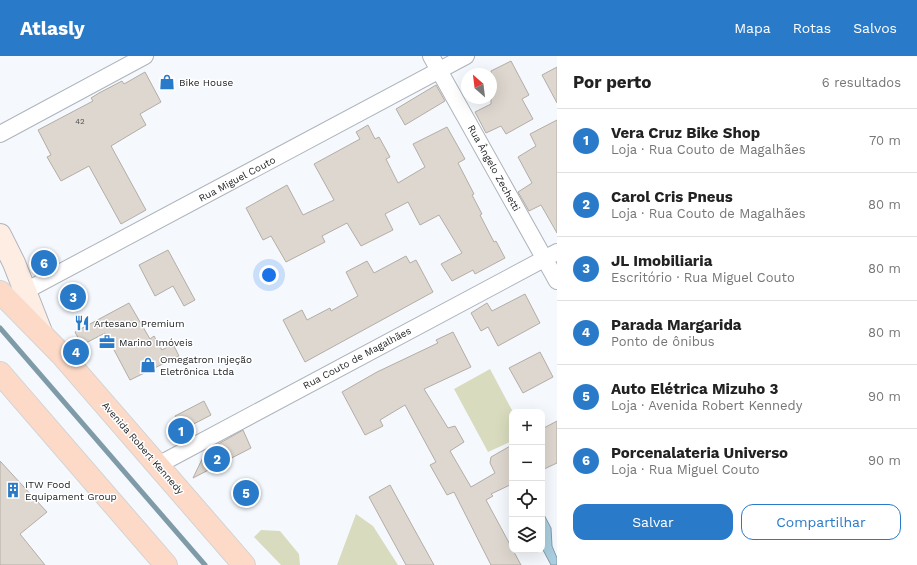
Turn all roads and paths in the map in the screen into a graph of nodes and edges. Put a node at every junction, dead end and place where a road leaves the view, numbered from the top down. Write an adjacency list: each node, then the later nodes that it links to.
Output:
1 (145, 56): 5 (street)
2 (431, 56): 4 (street, Rua Ângelo Zechetti)
3 (466, 56): 4 (street, Rua Miguel Couto)
4 (439, 70): 7 (street, Rua Ângelo Zechetti); 9 (street, Rua Miguel Couto)
5 (0, 134)
6 (0, 235): 9 (street, Avenida Robert Kennedy)
7 (551, 255): 8 (street, Rua Ângelo Zechetti); 11 (street, Rua Couto de Magalhães)
8 (557, 281)
9 (11, 295): 11 (main road, Avenida Robert Kennedy)
10 (0, 373): 13 (main road)
11 (158, 465): 12 (main road, Avenida Robert Kennedy)
12 (243, 564)
13 (166, 565)

